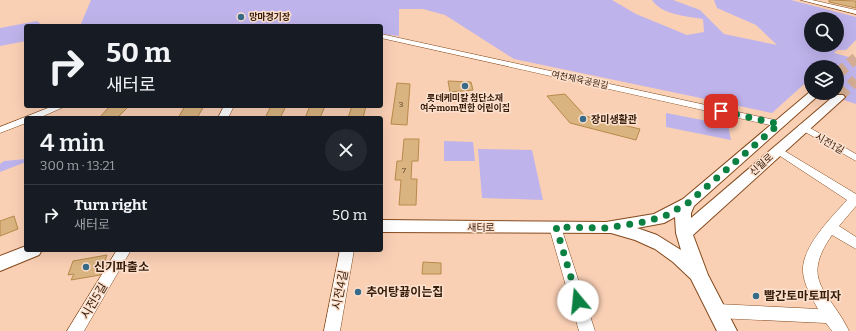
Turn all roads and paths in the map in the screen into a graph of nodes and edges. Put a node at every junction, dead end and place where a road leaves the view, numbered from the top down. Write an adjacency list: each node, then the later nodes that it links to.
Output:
1 (804, 0): 2 (street)
2 (829, 3): 3 (street)
3 (856, 11)
4 (383, 36): 10 (street, 여천체육공원길)
5 (807, 100): 10 (street, 신월로)
6 (835, 100): 11 (street, 신월로)
7 (56, 108): 8 (street)
8 (35, 116)
9 (24, 121): 12 (street)
10 (779, 124): 16 (street, 신월로)
11 (803, 127): 13 (street, 신월로); 14 (street, 시전1길)
12 (0, 130)
13 (778, 150): 15 (street); 21 (street, 신월로)
14 (856, 158)
15 (855, 199): 20 (street)
16 (688, 203): 19 (street, 신월로); 21 (street)
17 (383, 226): 18 (street, 새터로)
18 (556, 227): 19 (street, 새터로); 32 (street)
19 (606, 228): 27 (street)
20 (832, 228): 22 (street); 29 (street)
21 (684, 233): 27 (street)
22 (856, 244)
23 (28, 252): 26 (street)
24 (123, 252): 30 (street, 시전5길)
25 (347, 252): 31 (street, 시전4길)
26 (0, 264)
27 (699, 276): 28 (street)
28 (717, 311): 29 (street); 33 (street)
29 (830, 316): 34 (street)
30 (75, 331)
31 (332, 331)
32 (587, 331)
33 (727, 331)
34 (841, 331)

